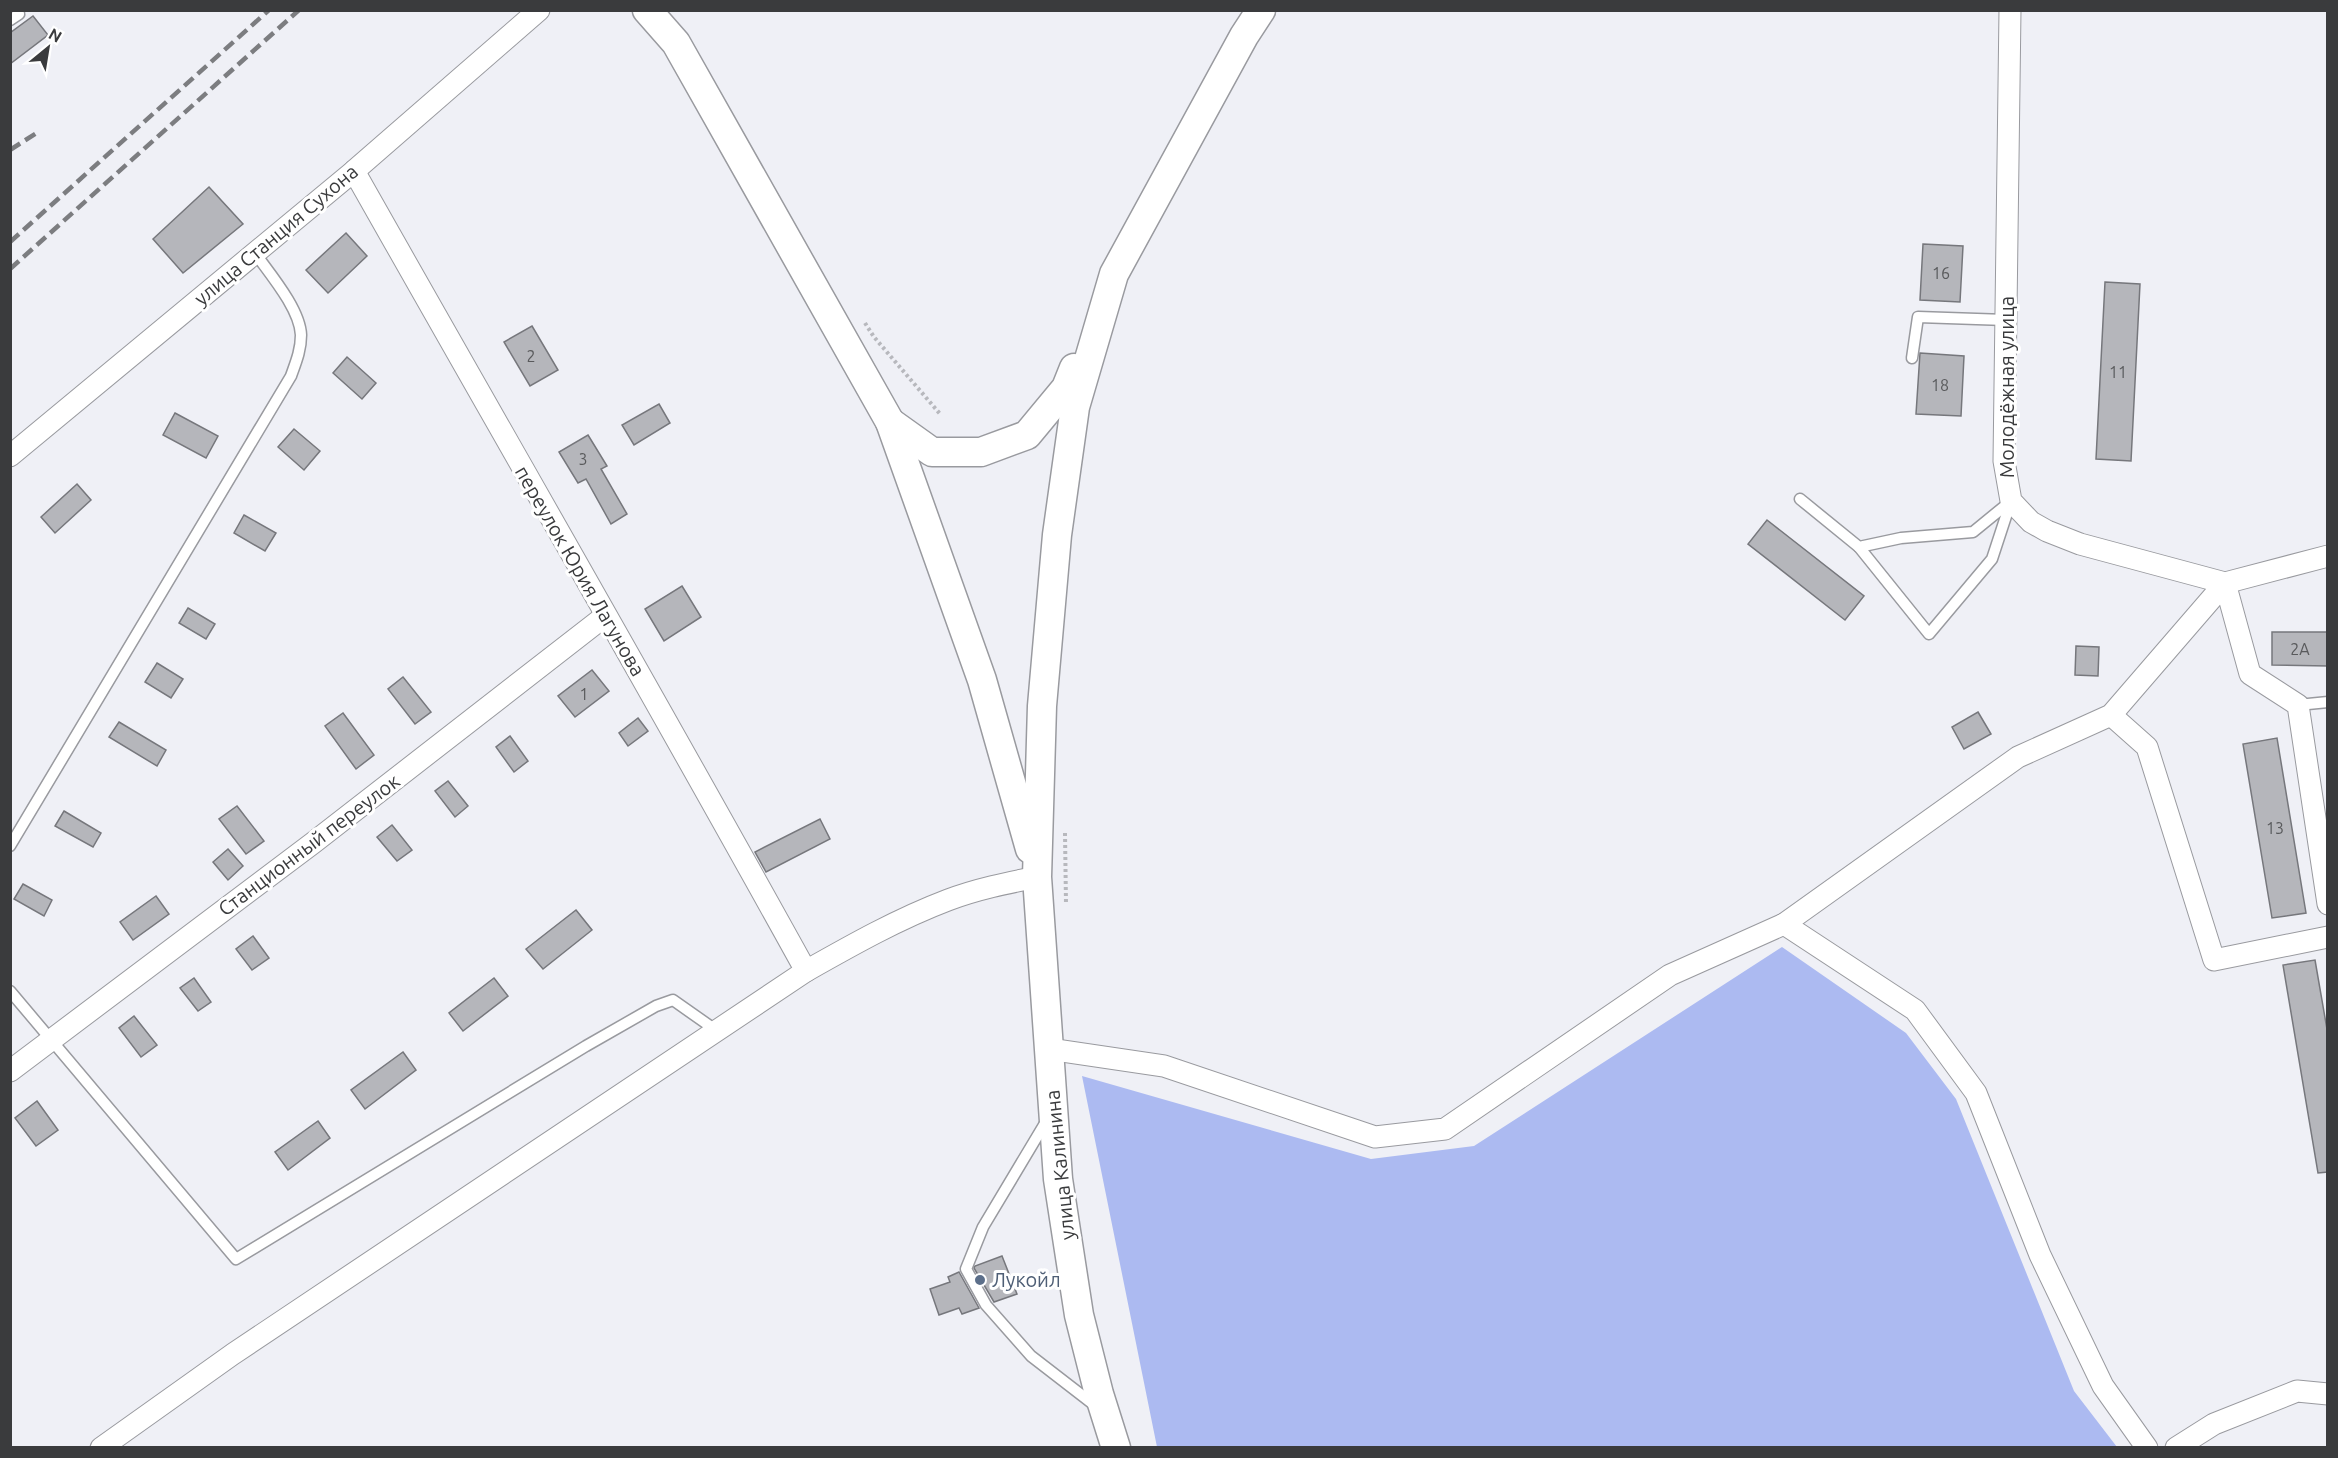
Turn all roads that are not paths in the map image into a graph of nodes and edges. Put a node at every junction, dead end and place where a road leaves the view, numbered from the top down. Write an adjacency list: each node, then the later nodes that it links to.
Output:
1 (18, 10): 6 (lane)
2 (539, 10): 7 (street, улица Станция Сухона)
3 (647, 10): 12 (main road)
4 (1261, 10): 9 (main road)
5 (2010, 10): 10 (street, Молодёжная улица)
6 (10, 20)
7 (354, 171): 8 (street, улица Станция Сухона); 19 (street, переулок Юрия Лагунова)
8 (255, 253): 13 (street, улица Станция Сухона); 23 (lane)
9 (1114, 274): 12 (main road); 24 (main road)
10 (2006, 320): 11 (lane); 15 (street, Молодёжная улица)
11 (1912, 358)
12 (890, 422): 24 (main road)
13 (10, 456)
14 (1800, 499): 16 (lane)
15 (2011, 501): 16 (lane); 16 (lane); 18 (street, Молодёжная улица)
16 (1859, 547)
17 (2328, 556): 18 (street)
18 (2225, 582): 21 (street); 22 (street)
19 (606, 616): 28 (street, переулок Юрия Лагунова); 31 (street, Станционный переулок)
20 (2328, 702): 21 (lane)
21 (2298, 705): 25 (street)
22 (2111, 715): 26 (street); 27 (street)
23 (10, 846)
24 (1037, 877): 28 (street); 32 (main road, улица Калинина)
25 (2328, 904)
26 (1784, 924): 32 (street); 39 (street)
27 (2328, 937)
28 (806, 971): 30 (street)
29 (10, 991): 31 (lane)
30 (717, 1031): 31 (lane); 37 (street)
31 (51, 1039): 33 (street, Станционный переулок)
32 (1049, 1049): 34 (main road, улица Калинина)
33 (10, 1071)
34 (1053, 1109): 36 (main road, улица Калинина); 36 (lane)
35 (2328, 1394): 40 (street)
36 (1105, 1413): 38 (main road, улица Калинина)
37 (101, 1448)
38 (1116, 1448)
39 (2147, 1448)
40 (2176, 1448)

